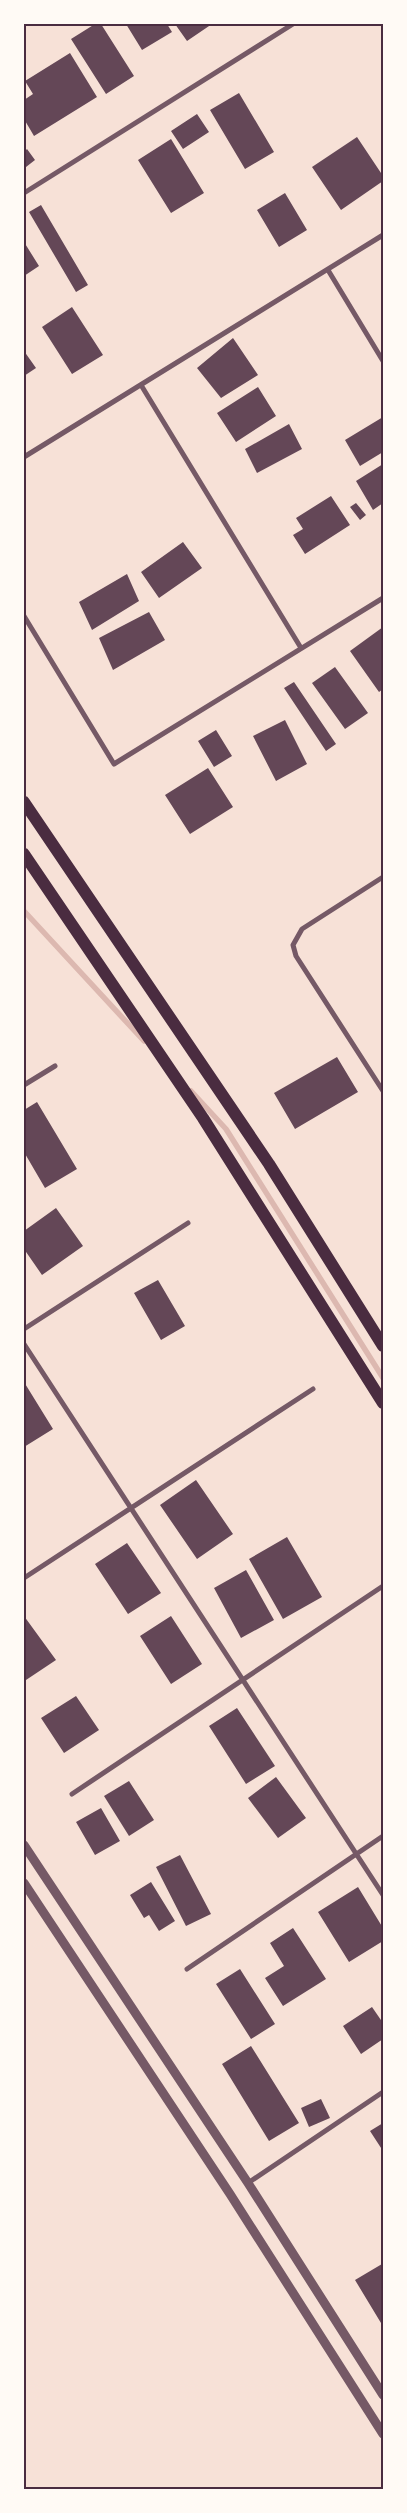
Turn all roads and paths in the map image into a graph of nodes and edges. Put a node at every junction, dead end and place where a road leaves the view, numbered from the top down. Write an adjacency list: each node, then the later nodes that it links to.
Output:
1 (293, 24): 2 (street)
2 (24, 194)
3 (383, 235): 4 (street)
4 (328, 270): 5 (street); 6 (street)
5 (383, 361)
6 (142, 384): 7 (street); 10 (street)
7 (24, 457)
8 (383, 598): 10 (street)
9 (24, 616): 10 (street)
10 (301, 648)
11 (24, 802): 20 (main road)
12 (24, 854): 22 (main road)
13 (383, 877): 16 (street)
14 (56, 1066): 15 (street)
15 (24, 1085)
16 (383, 1091)
17 (188, 1223): 18 (street)
18 (24, 1329)
19 (24, 1344): 23 (street)
20 (383, 1346)
21 (313, 1389): 23 (street)
22 (383, 1403)
23 (131, 1509): 24 (street); 26 (street)
24 (24, 1578)
25 (383, 1586): 26 (street)
26 (243, 1680): 27 (street); 30 (street)
27 (72, 1794)
28 (383, 1836): 30 (street)
29 (24, 1845): 35 (street)
30 (357, 1855): 32 (street); 33 (street)
31 (24, 1883): 37 (street)
32 (383, 1895)
33 (187, 1969)
34 (383, 2092): 35 (street)
35 (248, 2183): 36 (street)
36 (383, 2395)
37 (383, 2434)

